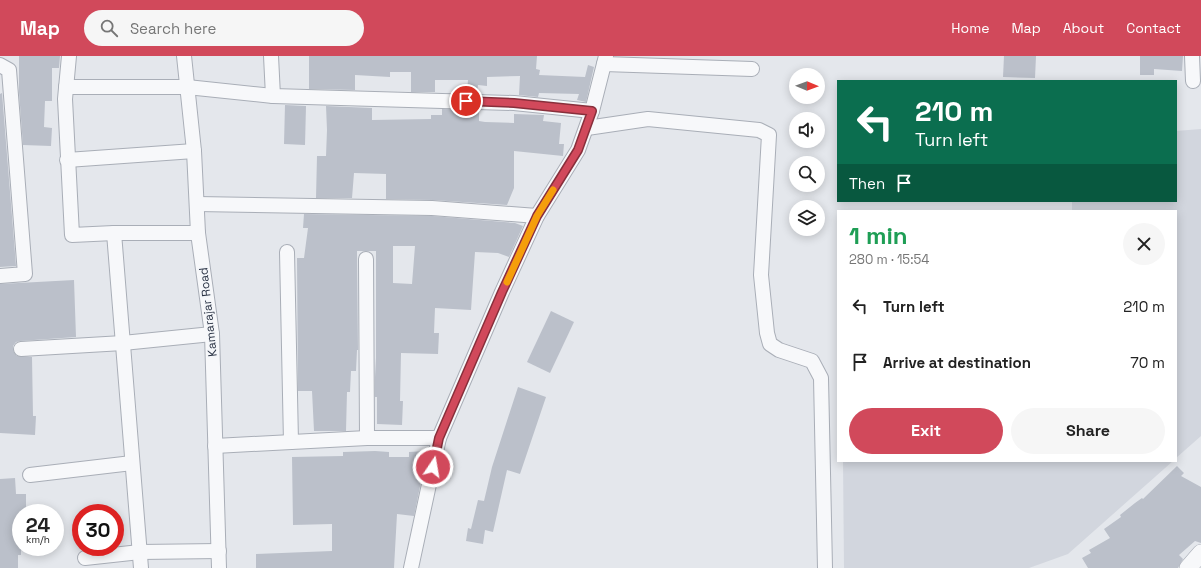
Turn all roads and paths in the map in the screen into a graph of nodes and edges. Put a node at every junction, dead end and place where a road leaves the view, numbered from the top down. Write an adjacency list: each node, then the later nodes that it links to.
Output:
1 (69, 56): 9 (street)
2 (184, 56): 10 (street, Kamarajar Road)
3 (271, 56): 11 (street)
4 (1192, 56): 8 (street)
5 (605, 60): 7 (street); 12 (street)
6 (0, 65): 22 (street)
7 (752, 69)
8 (1192, 81)
9 (66, 87): 10 (street); 15 (street)
10 (187, 87): 11 (street); 14 (street, Kamarajar Road)
11 (273, 96): 12 (street)
12 (592, 111): 13 (street)
13 (587, 128): 17 (street); 39 (street)
14 (194, 151): 15 (street); 16 (street, Kamarajar Road)
15 (67, 160): 18 (street)
16 (196, 204): 17 (street); 19 (street, Kamarajar Road)
17 (537, 216): 27 (street)
18 (114, 233): 19 (street); 24 (street)
19 (198, 233): 23 (street, Kamarajar Road)
20 (286, 252): 28 (street)
21 (366, 259): 26 (street)
22 (0, 276)
23 (212, 334): 24 (street); 29 (street, Kamarajar Road)
24 (123, 343): 25 (street); 30 (street)
25 (21, 349)
26 (367, 438): 27 (street); 28 (street)
27 (439, 438): 38 (street)
28 (291, 442): 29 (street)
29 (215, 446): 32 (street, Kamarajar Road)
30 (132, 463): 31 (street); 33 (street)
31 (30, 475)
32 (218, 550): 33 (street); 37 (street, Kamarajar Road)
33 (140, 552): 35 (street); 36 (street)
34 (1201, 553): 40 (street)
35 (85, 558)
36 (141, 568)
37 (219, 568)
38 (411, 568)
39 (825, 568)
40 (1188, 568)

